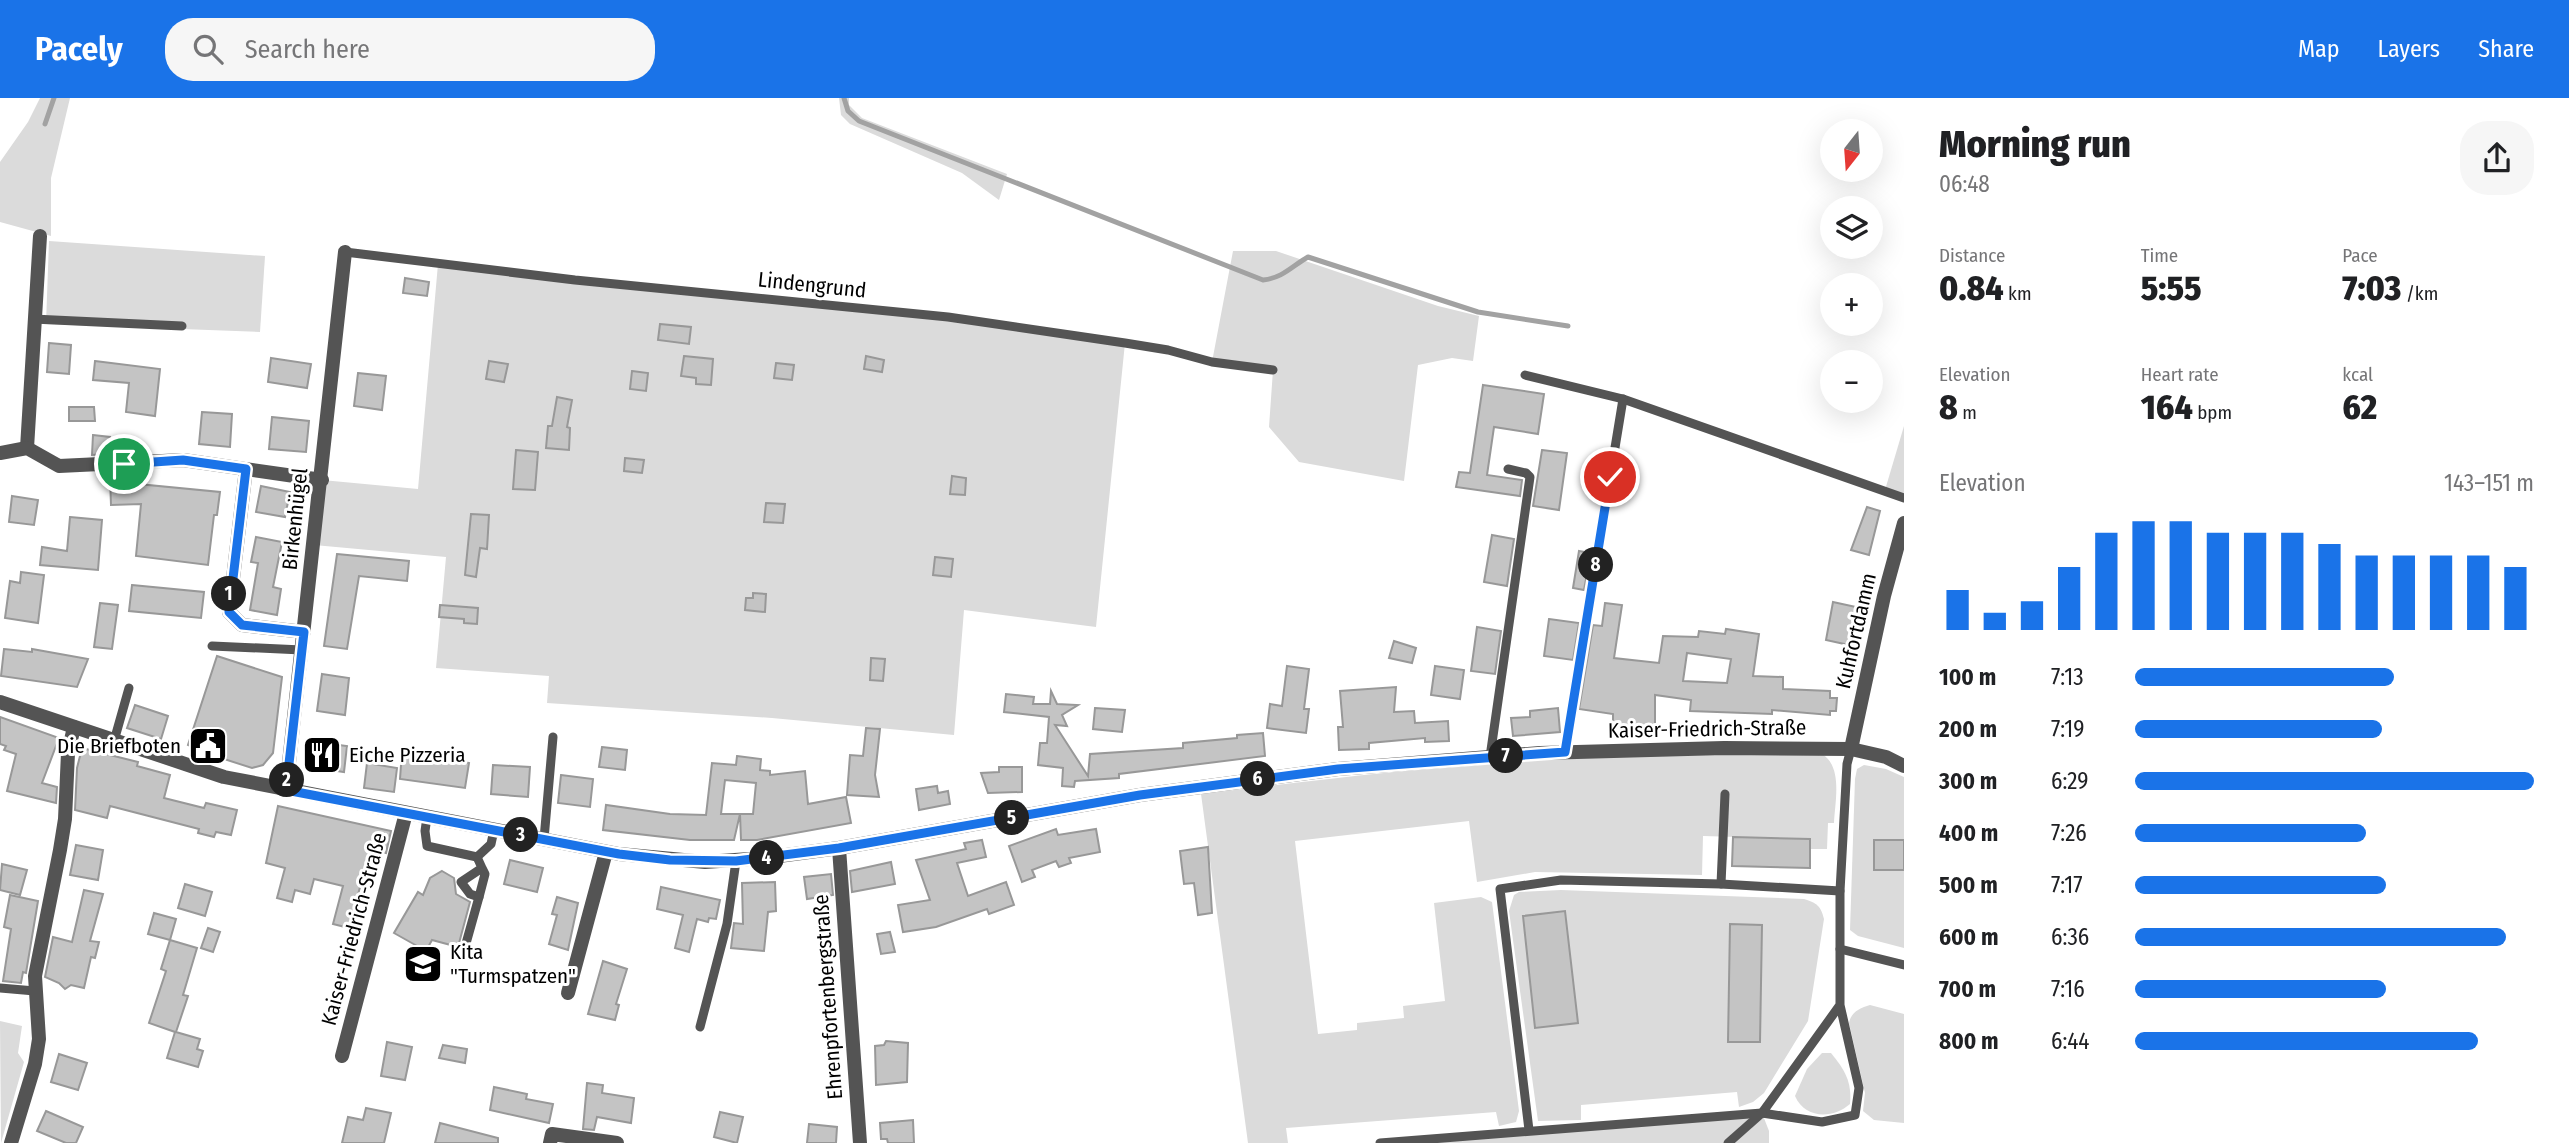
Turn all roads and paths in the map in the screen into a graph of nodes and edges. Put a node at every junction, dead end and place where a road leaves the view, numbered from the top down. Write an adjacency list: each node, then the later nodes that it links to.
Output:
1 (40, 236): 3 (street)
2 (345, 252): 5 (lane, Lindengrund); 12 (street, Birkenhügel)
3 (33, 319): 4 (lane); 8 (street)
4 (182, 326)
5 (1273, 370)
6 (1525, 375): 7 (lane)
7 (1623, 399): 13 (lane); 24 (lane)
8 (27, 448): 9 (street); 10 (street)
9 (0, 453)
10 (246, 469): 12 (street); 15 (street)
11 (1508, 469): 25 (lane)
12 (321, 480): 15 (street, Birkenhügel)
13 (1904, 498)
14 (1904, 523): 23 (street, Kuhfortdamm)
15 (304, 632): 17 (street, Birkenhügel)
16 (212, 646): 17 (lane)
17 (302, 650): 27 (street, Birkenhügel)
18 (129, 688): 22 (lane)
19 (0, 702): 20 (street, Kaiser-Friedrich-Straße)
20 (74, 727): 22 (street, Kaiser-Friedrich-Straße); 45 (street)
21 (553, 737): 32 (lane)
22 (114, 741): 27 (street, Kaiser-Friedrich-Straße)
23 (1851, 749): 24 (street, Kaiser-Friedrich-Straße); 26 (street, Kaiser-Friedrich-Straße); 39 (lane)
24 (1565, 752): 25 (street, Kaiser-Friedrich-Straße)
25 (1490, 757): 33 (street, Kaiser-Friedrich-Straße)
26 (1904, 766)
27 (286, 790): 29 (street, Kaiser-Friedrich-Straße)
28 (1725, 794): 38 (lane)
29 (406, 813): 30 (street, Kaiser-Friedrich-Straße); 49 (street, Kaiser-Friedrich-Straße)
30 (427, 817): 31 (street, Kaiser-Friedrich-Straße); 35 (lane)
31 (494, 830): 32 (street, Kaiser-Friedrich-Straße); 35 (lane)
32 (544, 839): 34 (street, Kaiser-Friedrich-Straße)
33 (839, 848): 36 (street, Kaiser-Friedrich-Straße); 55 (street, Ehrenpfortenbergstraße)
34 (606, 852): 36 (street, Kaiser-Friedrich-Straße); 46 (street)
35 (477, 857): 37 (lane)
36 (736, 861): 48 (lane)
37 (482, 868): 40 (lane); 40 (lane)
38 (1721, 884): 39 (lane); 51 (lane)
39 (1840, 891): 42 (lane)
40 (479, 897): 41 (lane)
41 (465, 947)
42 (1840, 949): 43 (lane); 47 (lane)
43 (1904, 965)
44 (0, 988): 45 (lane)
45 (35, 991): 53 (street)
46 (568, 993)
47 (1840, 1005): 50 (lane); 50 (lane)
48 (700, 1027)
49 (342, 1056)
50 (1762, 1113): 51 (lane); 57 (lane)
51 (1529, 1130): 56 (lane)
52 (551, 1138): 54 (street)
53 (10, 1143)
54 (617, 1143)
55 (860, 1143)
56 (1380, 1143)
57 (1728, 1143)

